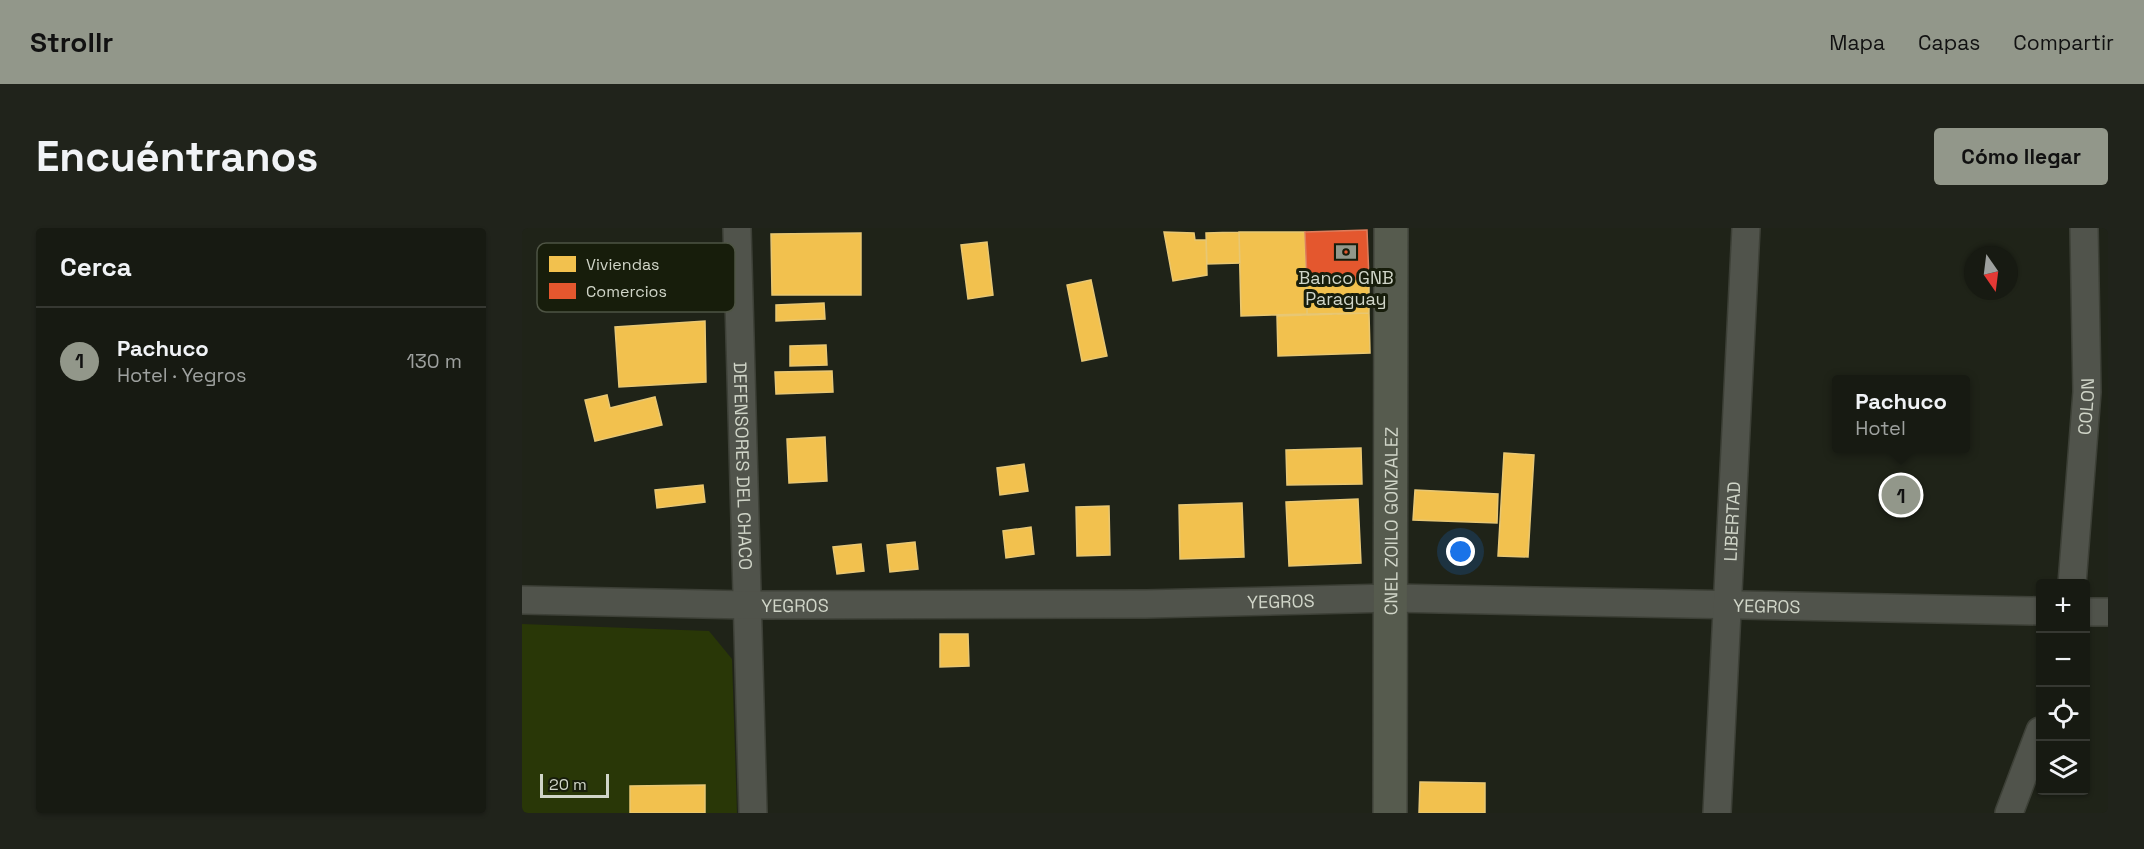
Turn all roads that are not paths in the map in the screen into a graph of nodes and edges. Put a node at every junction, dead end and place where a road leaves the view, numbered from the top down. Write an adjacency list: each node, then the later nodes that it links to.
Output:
1 (737, 228): 8 (street, DEFENSORES DEL CHACO)
2 (1391, 228): 6 (main road, CNEL ZOILO GONZALEZ)
3 (1746, 228): 9 (street, LIBERTAD)
4 (2084, 228): 5 (street, COLON)
5 (2072, 579)
6 (1391, 598): 8 (street, YEGROS); 9 (street, YEGROS); 15 (main road, CNEL ZOILO GONZALEZ)
7 (522, 600): 8 (street, YEGROS)
8 (747, 605): 14 (street, DEFENSORES DEL CHACO)
9 (1727, 605): 10 (street, YEGROS); 16 (street, LIBERTAD)
10 (2036, 611)
11 (2090, 612): 12 (street)
12 (2108, 612)
13 (2036, 741): 17 (street)
14 (753, 813)
15 (1390, 813)
16 (1717, 813)
17 (2009, 813)

